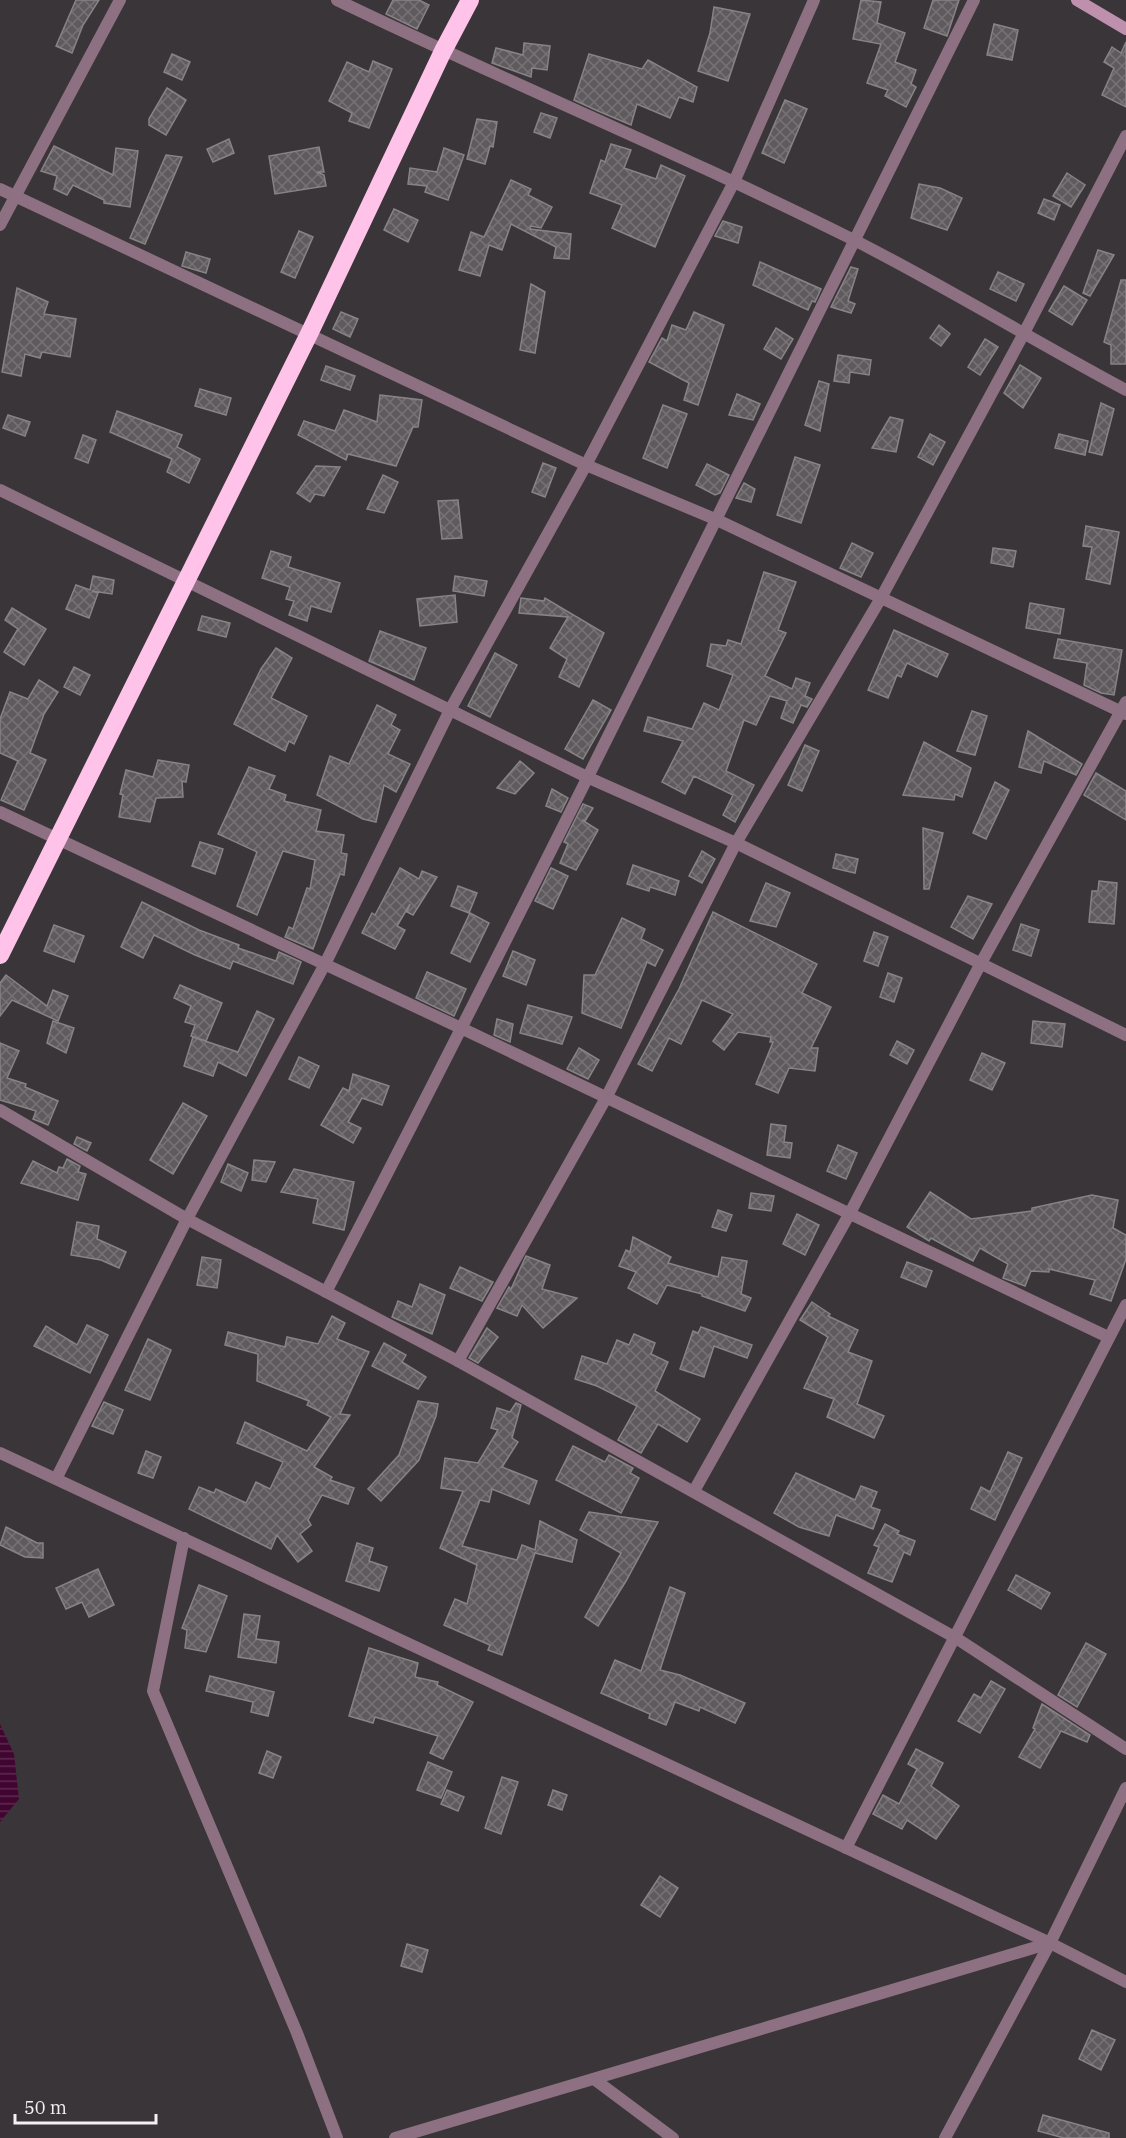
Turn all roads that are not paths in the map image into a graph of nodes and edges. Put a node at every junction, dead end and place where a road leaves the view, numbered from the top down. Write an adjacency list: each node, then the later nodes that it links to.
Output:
1 (120, 0): 12 (street)
2 (337, 0): 8 (street)
3 (470, 0): 8 (highway)
4 (814, 0): 10 (street)
5 (974, 0): 14 (street)
6 (1077, 0): 7 (street)
7 (1126, 29)
8 (443, 51): 10 (street); 15 (highway)
9 (1126, 136): 16 (street)
10 (734, 182): 14 (street); 18 (street)
11 (0, 189): 12 (street)
12 (15, 196): 13 (street); 15 (street)
13 (0, 225)
14 (854, 240): 16 (street); 20 (street)
15 (310, 332): 18 (street); 21 (highway)
16 (1023, 335): 17 (street); 22 (street)
17 (1126, 390)
18 (586, 465): 20 (street); 23 (street)
19 (0, 490): 21 (street)
20 (715, 519): 22 (street); 25 (street)
21 (187, 579): 23 (street); 27 (highway)
22 (881, 598): 24 (street); 28 (street)
23 (450, 710): 25 (street); 31 (street)
24 (1124, 710): 30 (street)
25 (589, 778): 28 (street); 32 (street)
26 (0, 812): 27 (street)
27 (57, 840): 29 (highway); 31 (street)
28 (736, 843): 30 (street); 34 (street)
29 (0, 955)
30 (981, 963): 33 (street); 36 (street)
31 (325, 964): 32 (street); 37 (street)
32 (463, 1029): 34 (street); 38 (street)
33 (1126, 1035)
34 (606, 1098): 36 (street); 41 (street)
35 (0, 1110): 37 (street)
36 (850, 1213): 40 (street); 44 (street)
37 (187, 1219): 38 (street); 43 (street)
38 (326, 1292): 41 (street)
39 (1126, 1305): 40 (street)
40 (1108, 1337): 46 (street)
41 (458, 1361): 44 (street)
42 (0, 1453): 43 (street)
43 (57, 1477): 45 (street)
44 (694, 1491): 46 (street)
45 (184, 1538): 49 (street); 53 (street)
46 (956, 1638): 47 (street); 49 (street)
47 (1126, 1749)
48 (1126, 1788): 50 (street)
49 (846, 1848): 50 (street)
50 (1050, 1944): 51 (street); 52 (street); 56 (street)
51 (1126, 1982)
52 (594, 2079): 54 (street); 55 (street)
53 (338, 2138)
54 (395, 2138)
55 (673, 2138)
56 (945, 2138)

